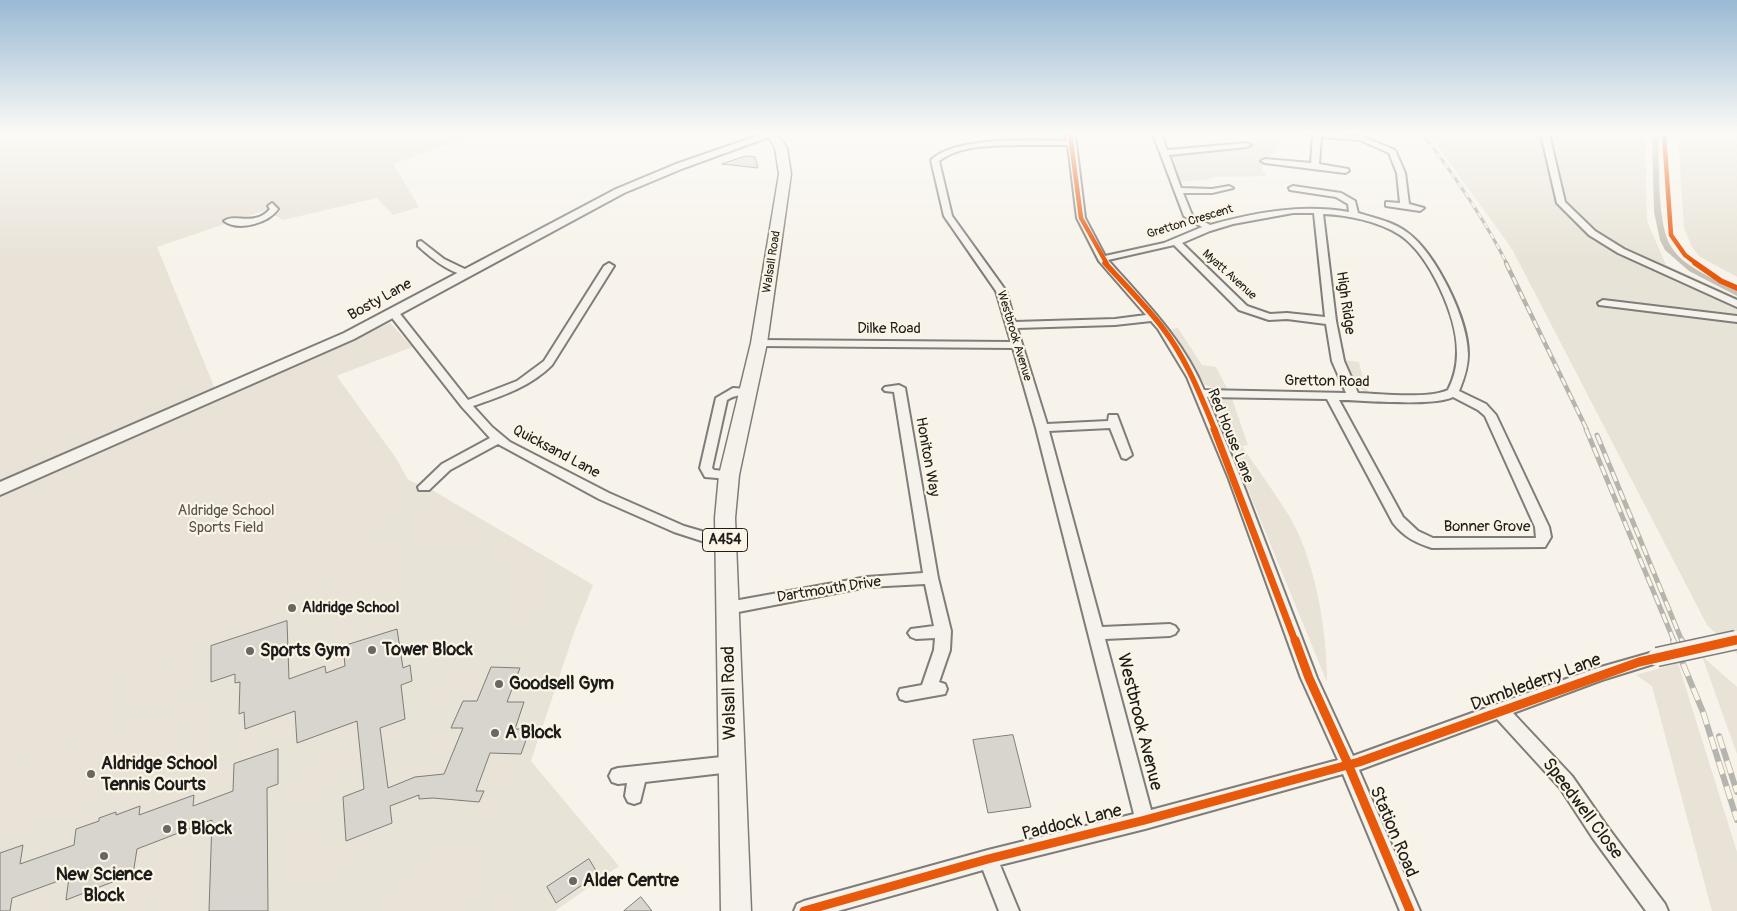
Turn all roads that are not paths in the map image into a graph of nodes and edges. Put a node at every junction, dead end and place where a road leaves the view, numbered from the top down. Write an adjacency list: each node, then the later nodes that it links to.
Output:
1 (656, 177): 25 (main road, Bosty Lane)
2 (785, 177): 33 (main road, Walsall Road / A454)
3 (939, 177): 32 (street, Westbrook Avenue)
4 (1076, 177): 23 (street, Red House Lane)
5 (1173, 177): 11 (street)
6 (1401, 177): 15 (street)
7 (1555, 177): 27 (street)
8 (1208, 181): 12 (street)
9 (1229, 188): 12 (street)
10 (1293, 188): 18 (street)
11 (1178, 190): 12 (street); 20 (street)
12 (1220, 190)
13 (1389, 204): 15 (street)
14 (272, 206): 19 (street)
15 (1405, 206): 16 (street)
16 (1420, 208)
17 (1318, 210): 18 (street, Gretton Crescent); 20 (street, Gretton Crescent); 31 (street, High Ridge)
18 (1354, 214): 36 (street, Gretton Crescent)
19 (228, 221)
20 (1209, 228): 21 (street, Gretton Crescent)
21 (1176, 242): 23 (street, Gretton Crescent); 31 (street, Myatt Avenue)
22 (421, 244): 25 (street)
23 (1102, 259): 29 (street, Red House Lane)
24 (603, 270): 40 (street)
25 (466, 272): 28 (main road, Bosty Lane)
26 (1603, 303): 30 (street)
27 (1737, 304)
28 (393, 312): 40 (street, Quicksand Lane); 45 (main road, Bosty Lane)
29 (1154, 317): 32 (street); 37 (street, Red House Lane)
30 (1737, 319)
31 (1331, 321): 39 (street, High Ridge)
32 (1012, 325): 34 (street, Westbrook Avenue)
33 (759, 343): 34 (street, Dilke Road); 46 (main road, Walsall Road / A454)
34 (1018, 345): 41 (street, Westbrook Avenue)
35 (889, 389): 47 (street, Honiton Way)
36 (1453, 392): 38 (street, Bonner Grove); 39 (street, Gretton Road)
37 (1199, 393): 38 (street, Gretton Road); 57 (street, Red House Lane)
38 (1332, 398): 39 (street, Gretton Road)
39 (1354, 398)
40 (466, 405): 42 (street, Quicksand Lane)
41 (1042, 428): 43 (street); 52 (street, Westbrook Avenue)
42 (498, 439): 44 (street); 46 (street, Quicksand Lane)
43 (1126, 455)
44 (424, 487)
45 (0, 489)
46 (725, 538): 48 (main road, Walsall Road / A454)
47 (931, 578): 48 (street, Dartmouth Drive); 50 (street, Honiton Way)
48 (728, 608): 56 (main road, Walsall Road / A454)
49 (1170, 630): 52 (street, Westbrook Avenue)
50 (943, 631): 51 (street); 54 (street, Honiton Way)
51 (916, 633)
52 (1097, 633): 61 (street, Westbrook Avenue)
53 (1737, 640): 55 (street, Dumblederry Lane, bridge)
54 (906, 694)
55 (1501, 712): 57 (street, Dumblederry Lane); 67 (street, Speedwell Close)
56 (731, 764): 58 (street); 63 (main road, Walsall Road / A454)
57 (1348, 764): 61 (street, Paddock Lane); 66 (street, Station Road)
58 (637, 775): 59 (street); 60 (street)
59 (618, 776)
60 (634, 796)
61 (1145, 820): 62 (street, Paddock Lane)
62 (988, 859): 64 (street, Paddock Lane); 65 (street)
63 (736, 911)
64 (804, 911)
65 (1008, 911)
66 (1410, 911)
67 (1658, 911)

